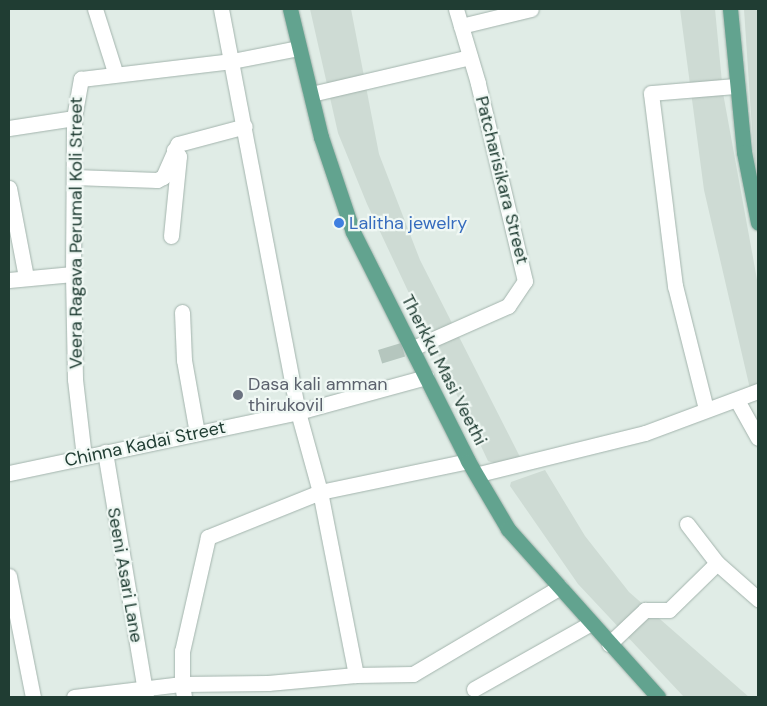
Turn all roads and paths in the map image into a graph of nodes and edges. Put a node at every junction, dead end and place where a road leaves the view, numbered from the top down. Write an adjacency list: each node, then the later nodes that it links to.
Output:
1 (95, 9): 12 (street)
2 (221, 9): 11 (street)
3 (290, 9): 9 (main road, Therkku Masi Veethi)
4 (456, 9): 8 (street, Patcharisikara Street)
5 (531, 9): 7 (street)
6 (730, 9): 13 (main road)
7 (503, 12): 8 (street)
8 (461, 26): 10 (street, Patcharisikara Street)
9 (298, 48): 11 (street, Veera Ragava Perumal Koli Street); 14 (main road, Therkku Masi Veethi)
10 (470, 57): 14 (street); 29 (street, Patcharisikara Street)
11 (232, 62): 12 (street, Veera Ragava Perumal Koli Street); 16 (street)
12 (115, 72): 15 (street, Veera Ragava Perumal Koli Street)
13 (737, 86): 20 (main road); 33 (street)
14 (310, 94): 29 (main road, Therkku Masi Veethi)
15 (74, 118): 17 (street); 19 (street, Veera Ragava Perumal Koli Street)
16 (244, 126): 18 (street); 34 (street)
17 (9, 128)
18 (174, 150): 19 (street); 24 (street)
19 (74, 177): 25 (street, Veera Ragava Perumal Koli Street)
20 (754, 182): 23 (main road)
21 (9, 188): 22 (street)
22 (11, 220): 26 (street)
23 (758, 223)
24 (171, 236)
25 (73, 274): 26 (street); 38 (street, Veera Ragava Perumal Koli Street)
26 (26, 277): 27 (street)
27 (9, 280)
28 (182, 312): 35 (street)
29 (413, 348): 30 (main road, Therkku Masi Veethi)
30 (426, 377): 34 (street, Chinna Kadai Street); 39 (main road, Therkku Masi Veethi)
31 (758, 391): 32 (street)
32 (738, 402): 33 (street); 36 (street)
33 (706, 409): 41 (street)
34 (298, 412): 35 (street, Chinna Kadai Street); 42 (street)
35 (197, 433): 37 (street, Chinna Kadai Street)
36 (758, 438)
37 (105, 452): 38 (street, Chinna Kadai Street); 54 (street, Seeni Asari Lane)
38 (84, 457): 40 (street, Chinna Kadai Street)
39 (468, 461): 41 (main road, Therkku Masi Veethi); 42 (street)
40 (9, 473)
41 (479, 474): 46 (main road, Therkku Masi Veethi)
42 (320, 492): 50 (street); 53 (street)
43 (688, 524): 44 (street)
44 (717, 563): 47 (street); 49 (street)
45 (9, 576): 55 (street)
46 (560, 587): 48 (main road, Therkku Masi Veethi); 50 (street)
47 (758, 599)
48 (591, 623): 49 (main road, Therkku Masi Veethi); 52 (street)
49 (609, 644): 57 (main road, Therkku Masi Veethi)
50 (356, 675): 51 (street)
51 (270, 690): 53 (street)
52 (474, 690)
53 (183, 691): 54 (street)
54 (145, 693): 56 (street)
55 (33, 697)
56 (74, 697)
57 (658, 697)

